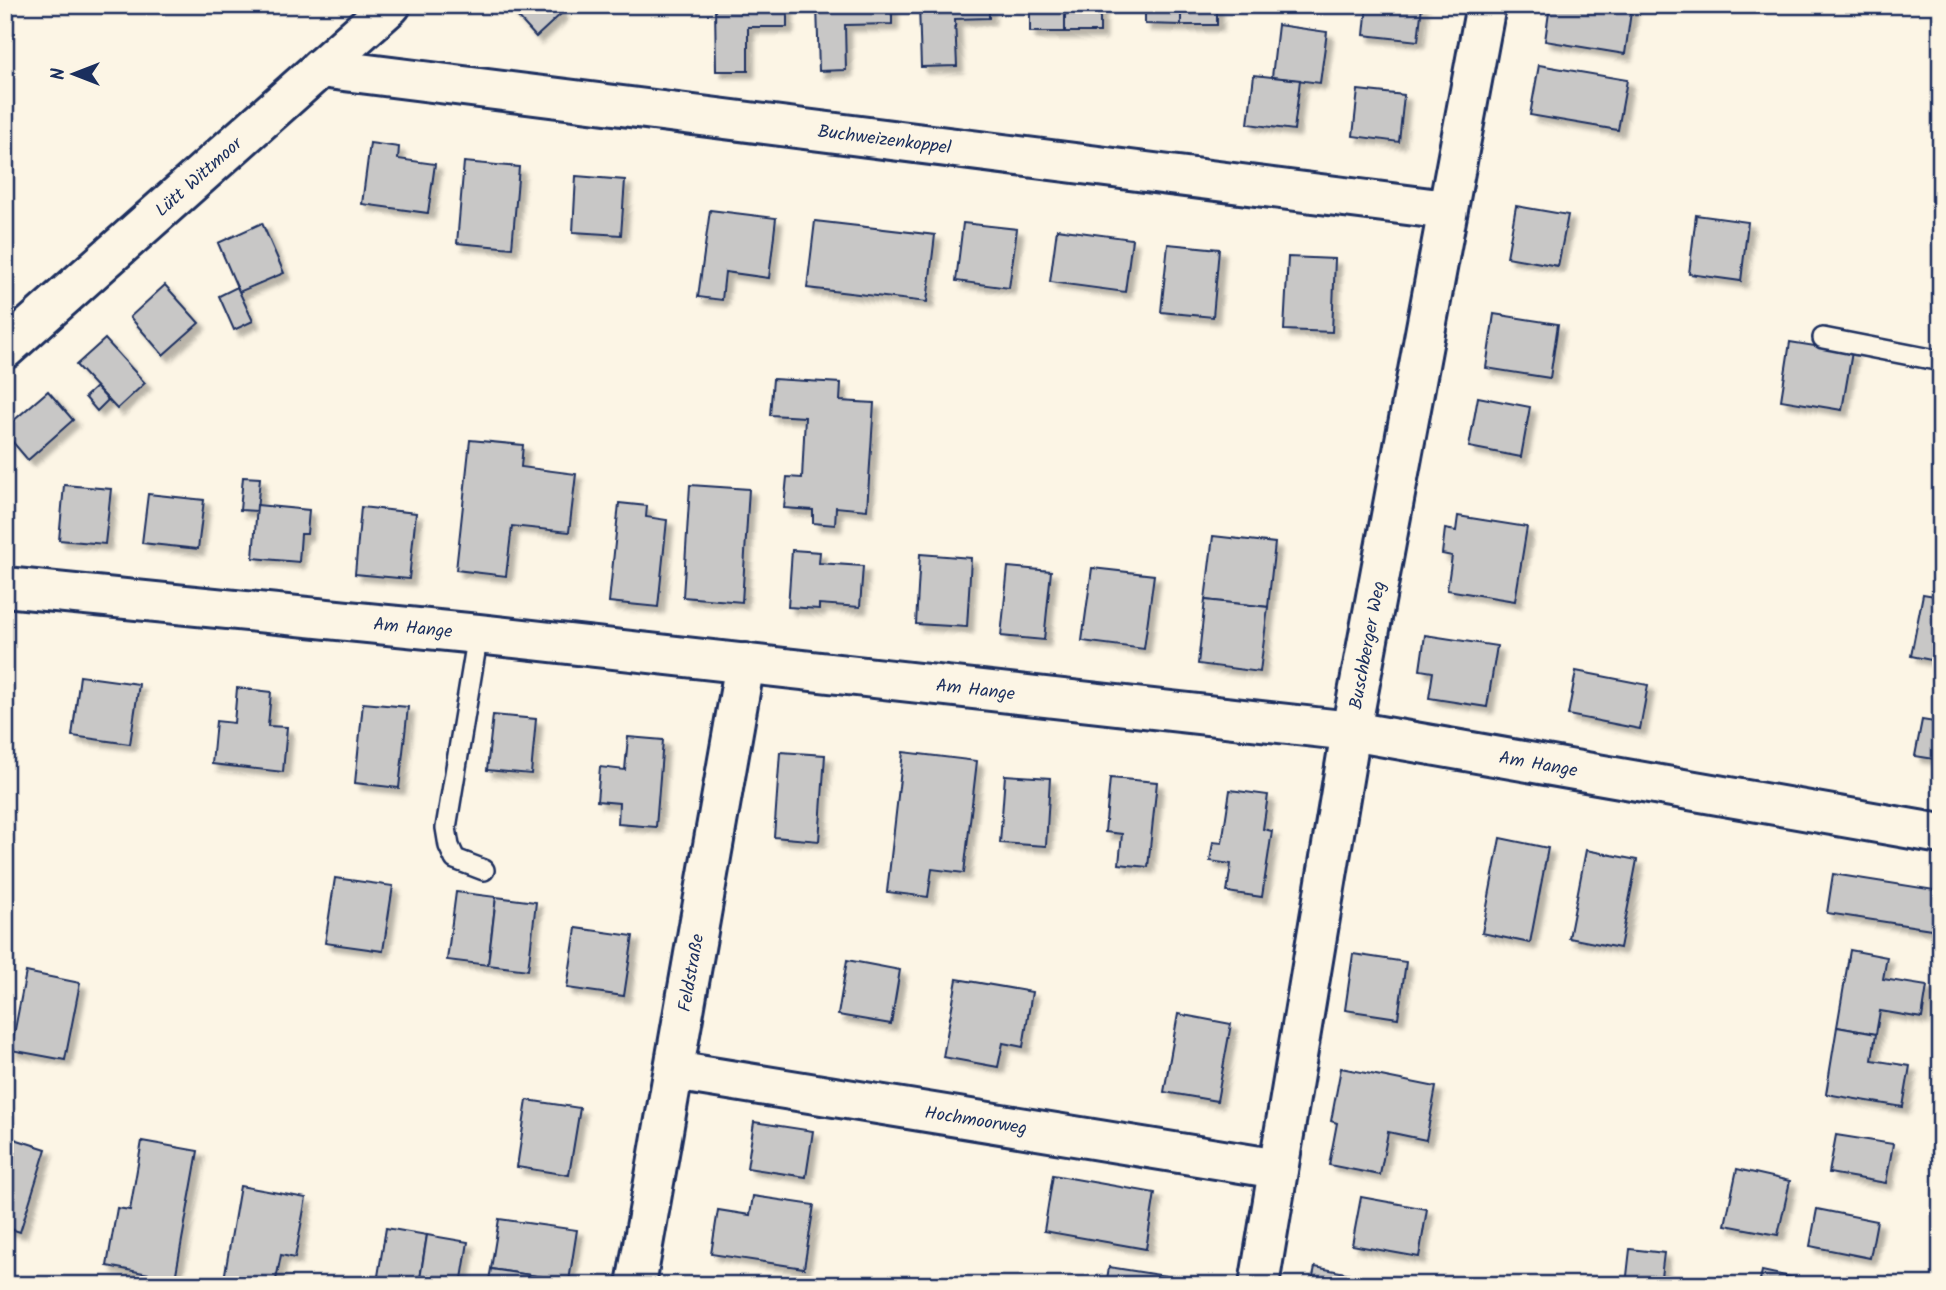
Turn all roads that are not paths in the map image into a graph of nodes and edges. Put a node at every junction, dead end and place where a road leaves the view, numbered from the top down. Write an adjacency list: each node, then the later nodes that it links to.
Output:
1 (391, 5): 3 (street, Lütt Wittmoor)
2 (1486, 5): 4 (street, Buschberger Weg)
3 (320, 68): 4 (street, Buchweizenkoppel); 6 (street, Lütt Wittmoor)
4 (1447, 209): 11 (street, Buschberger Weg)
5 (1823, 338): 7 (lane)
6 (5, 349)
7 (1941, 361)
8 (5, 587): 9 (street, Am Hange)
9 (478, 634): 10 (street, Am Hange); 13 (lane)
10 (745, 663): 11 (street, Am Hange); 14 (street, Feldstraße)
11 (1351, 731): 12 (street, Am Hange); 15 (street, Buschberger Weg)
12 (1941, 834)
13 (484, 870)
14 (674, 1071): 15 (street, Hochmoorweg); 16 (street, Feldstraße)
15 (1278, 1169): 17 (street, Buschberger Weg)
16 (636, 1285)
17 (1259, 1285)

